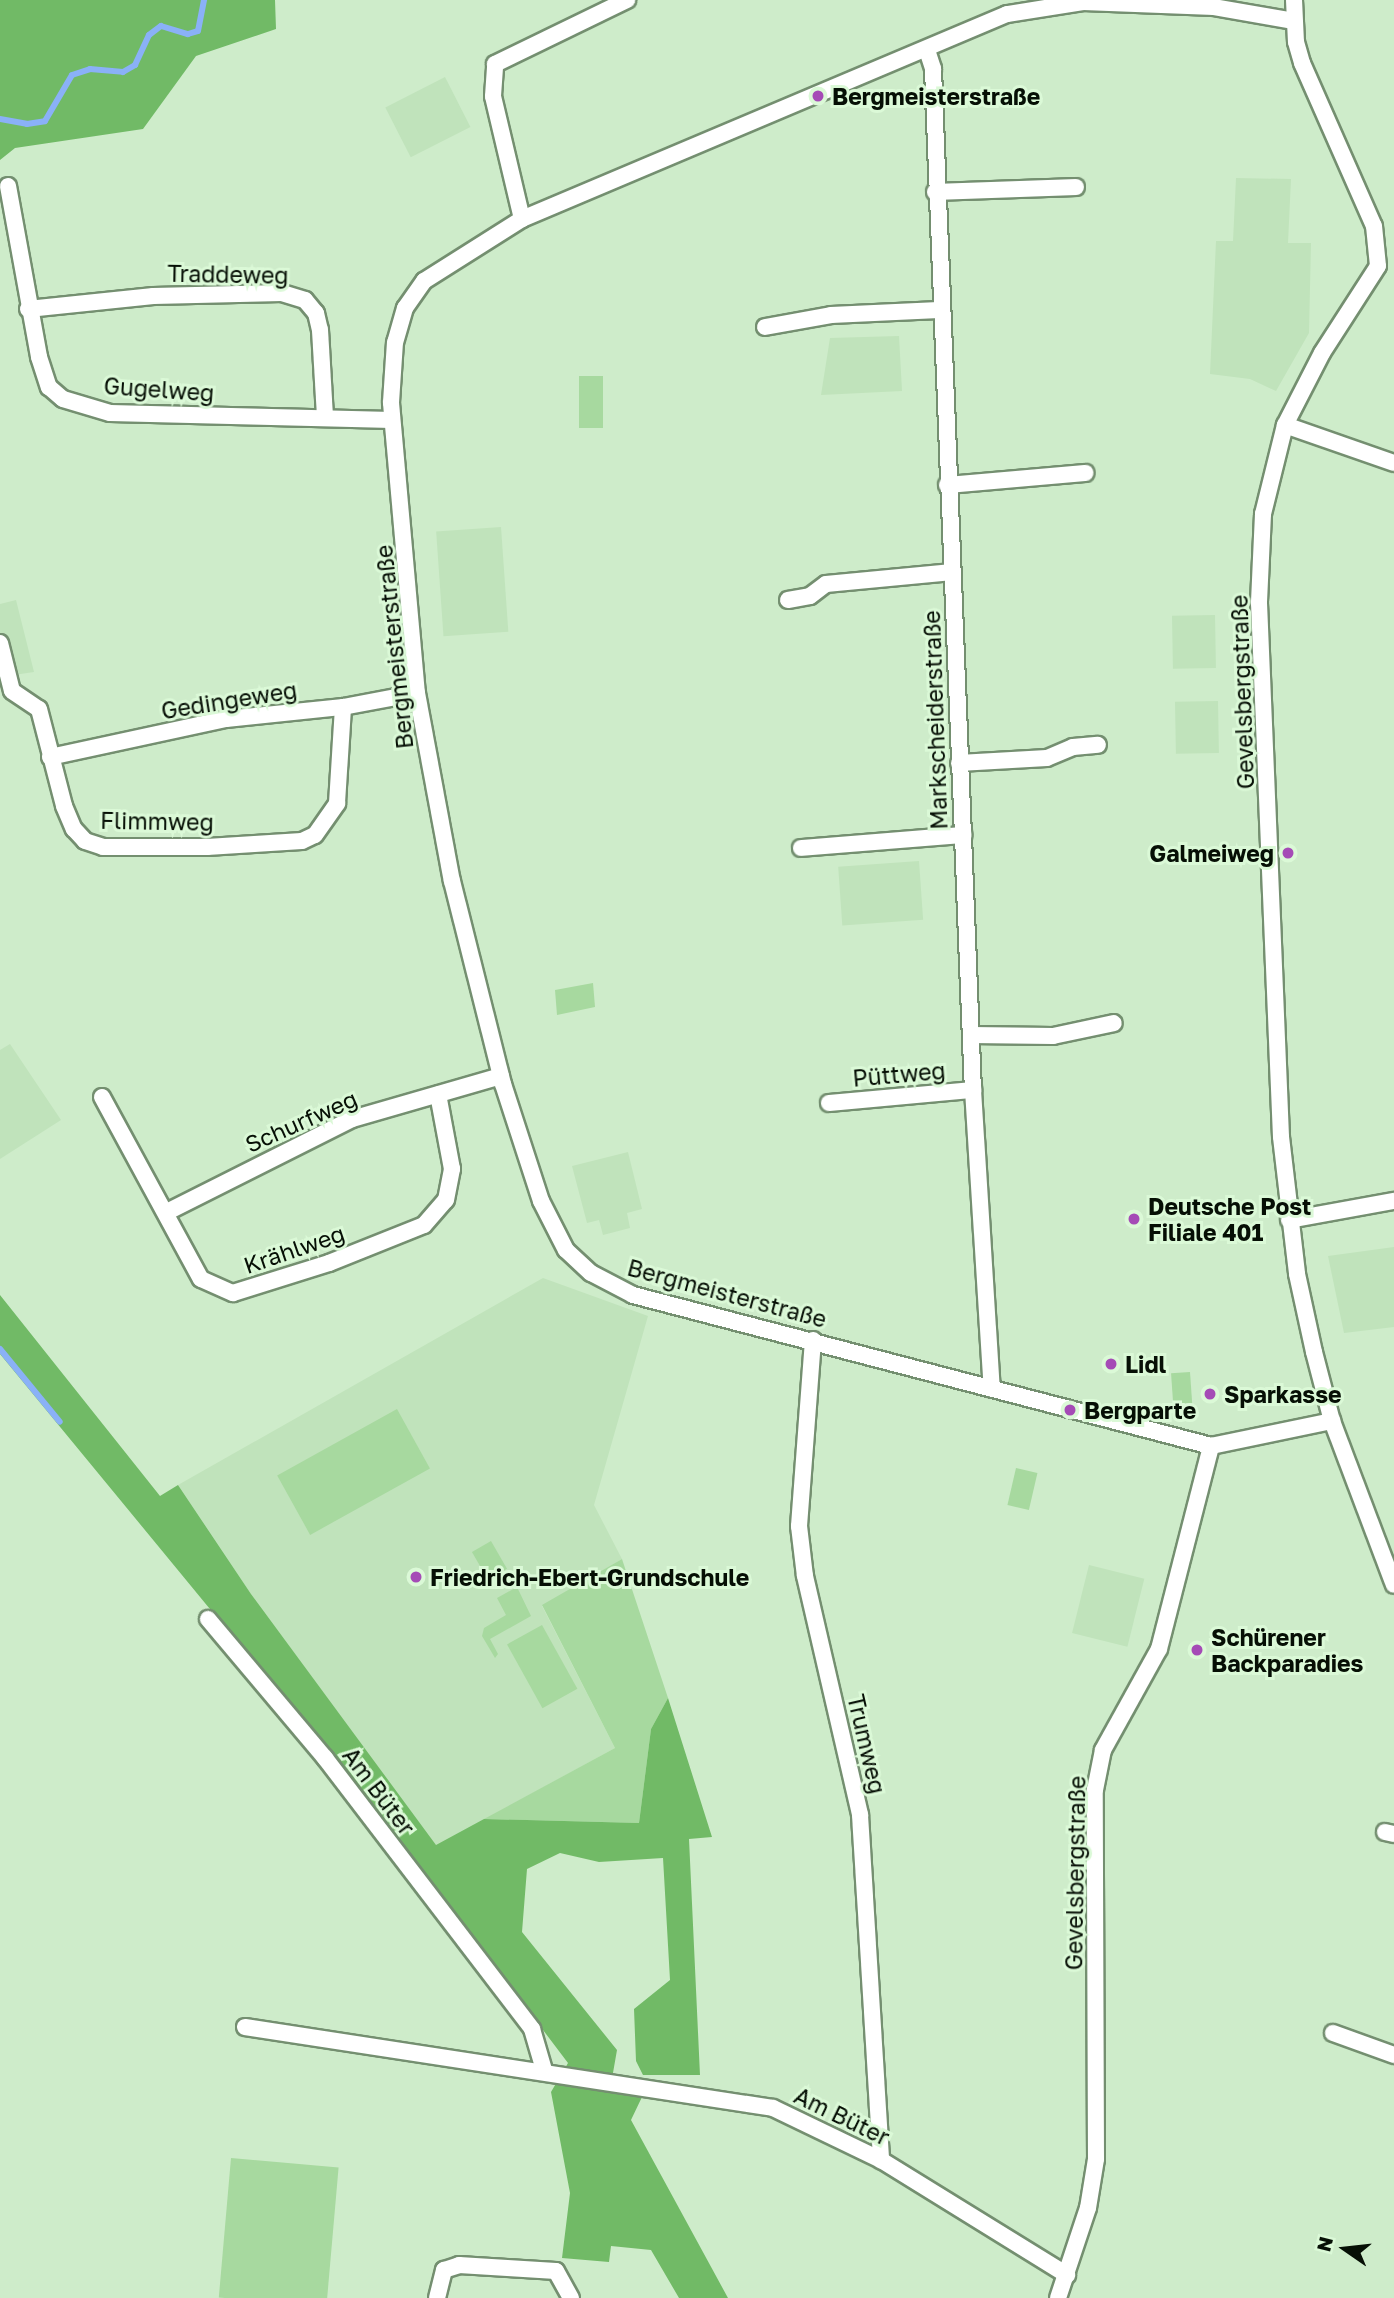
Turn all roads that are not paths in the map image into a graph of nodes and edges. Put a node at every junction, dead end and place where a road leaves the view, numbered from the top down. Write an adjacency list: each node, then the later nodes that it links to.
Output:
1 (627, 0): 9 (street)
2 (1294, 0): 4 (street, Gevelsbergstraße)
3 (1083, 1): 4 (street, Bergmeisterstraße); 5 (street, Bergmeisterstraße)
4 (1294, 20): 15 (street, Gevelsbergstraße)
5 (927, 50): 8 (street, Markscheiderstraße); 9 (street, Bergmeisterstraße)
6 (8, 186): 10 (street, Gugelweg)
7 (1076, 187): 8 (street)
8 (935, 192): 11 (street, Markscheiderstraße)
9 (522, 219): 14 (street, Bergmeisterstraße)
10 (28, 309): 13 (street, Gugelweg); 13 (street, Traddeweg)
11 (939, 310): 12 (street); 18 (street, Markscheiderstraße)
12 (765, 327)
13 (325, 417): 14 (street, Gugelweg)
14 (391, 420): 22 (street, Bergmeisterstraße)
15 (1285, 425): 16 (street); 38 (street, Gevelsbergstraße)
16 (1394, 463)
17 (1085, 473): 18 (street)
18 (947, 485): 19 (street, Markscheiderstraße)
19 (952, 572): 20 (street); 26 (street, Markscheiderstraße)
20 (788, 600)
21 (0, 643): 25 (street, Flimmweg)
22 (417, 693): 23 (street, Gedingeweg); 31 (street, Bergmeisterstraße)
23 (343, 707): 25 (street, Gedingeweg); 25 (street, Flimmweg)
24 (1098, 745): 26 (street)
25 (50, 757)
26 (959, 763): 27 (street, Markscheiderstraße)
27 (963, 835): 28 (street); 30 (street, Markscheiderstraße)
28 (801, 848)
29 (1114, 1023): 30 (street)
30 (971, 1035): 32 (street, Markscheiderstraße)
31 (501, 1076): 33 (street, Schurfweg); 39 (street, Bergmeisterstraße)
32 (973, 1090): 35 (street, Püttweg); 40 (street, Markscheiderstraße)
33 (438, 1094): 37 (street, Schurfweg); 37 (street, Krählweg)
34 (102, 1097): 37 (street, Krählweg)
35 (829, 1103)
36 (1394, 1201): 38 (street)
37 (167, 1212)
38 (1289, 1220): 41 (street, Gevelsbergstraße)
39 (813, 1340): 40 (street, Bergmeisterstraße); 49 (street, Trumweg)
40 (992, 1388): 42 (street, Bergmeisterstraße)
41 (1332, 1421): 42 (street); 43 (street, Gevelsbergstraße)
42 (1211, 1446): 50 (street, Gevelsbergstraße)
43 (1394, 1585)
44 (208, 1619): 48 (street, Am Büter)
45 (245, 2027): 48 (street, Am Büter)
46 (1333, 2033): 47 (street)
47 (1394, 2055)
48 (544, 2070): 49 (street, Am Büter)
49 (881, 2160): 50 (street, Am Büter)
50 (1067, 2275): 53 (street)
51 (437, 2298): 52 (street)
52 (571, 2298)
53 (1058, 2298)

